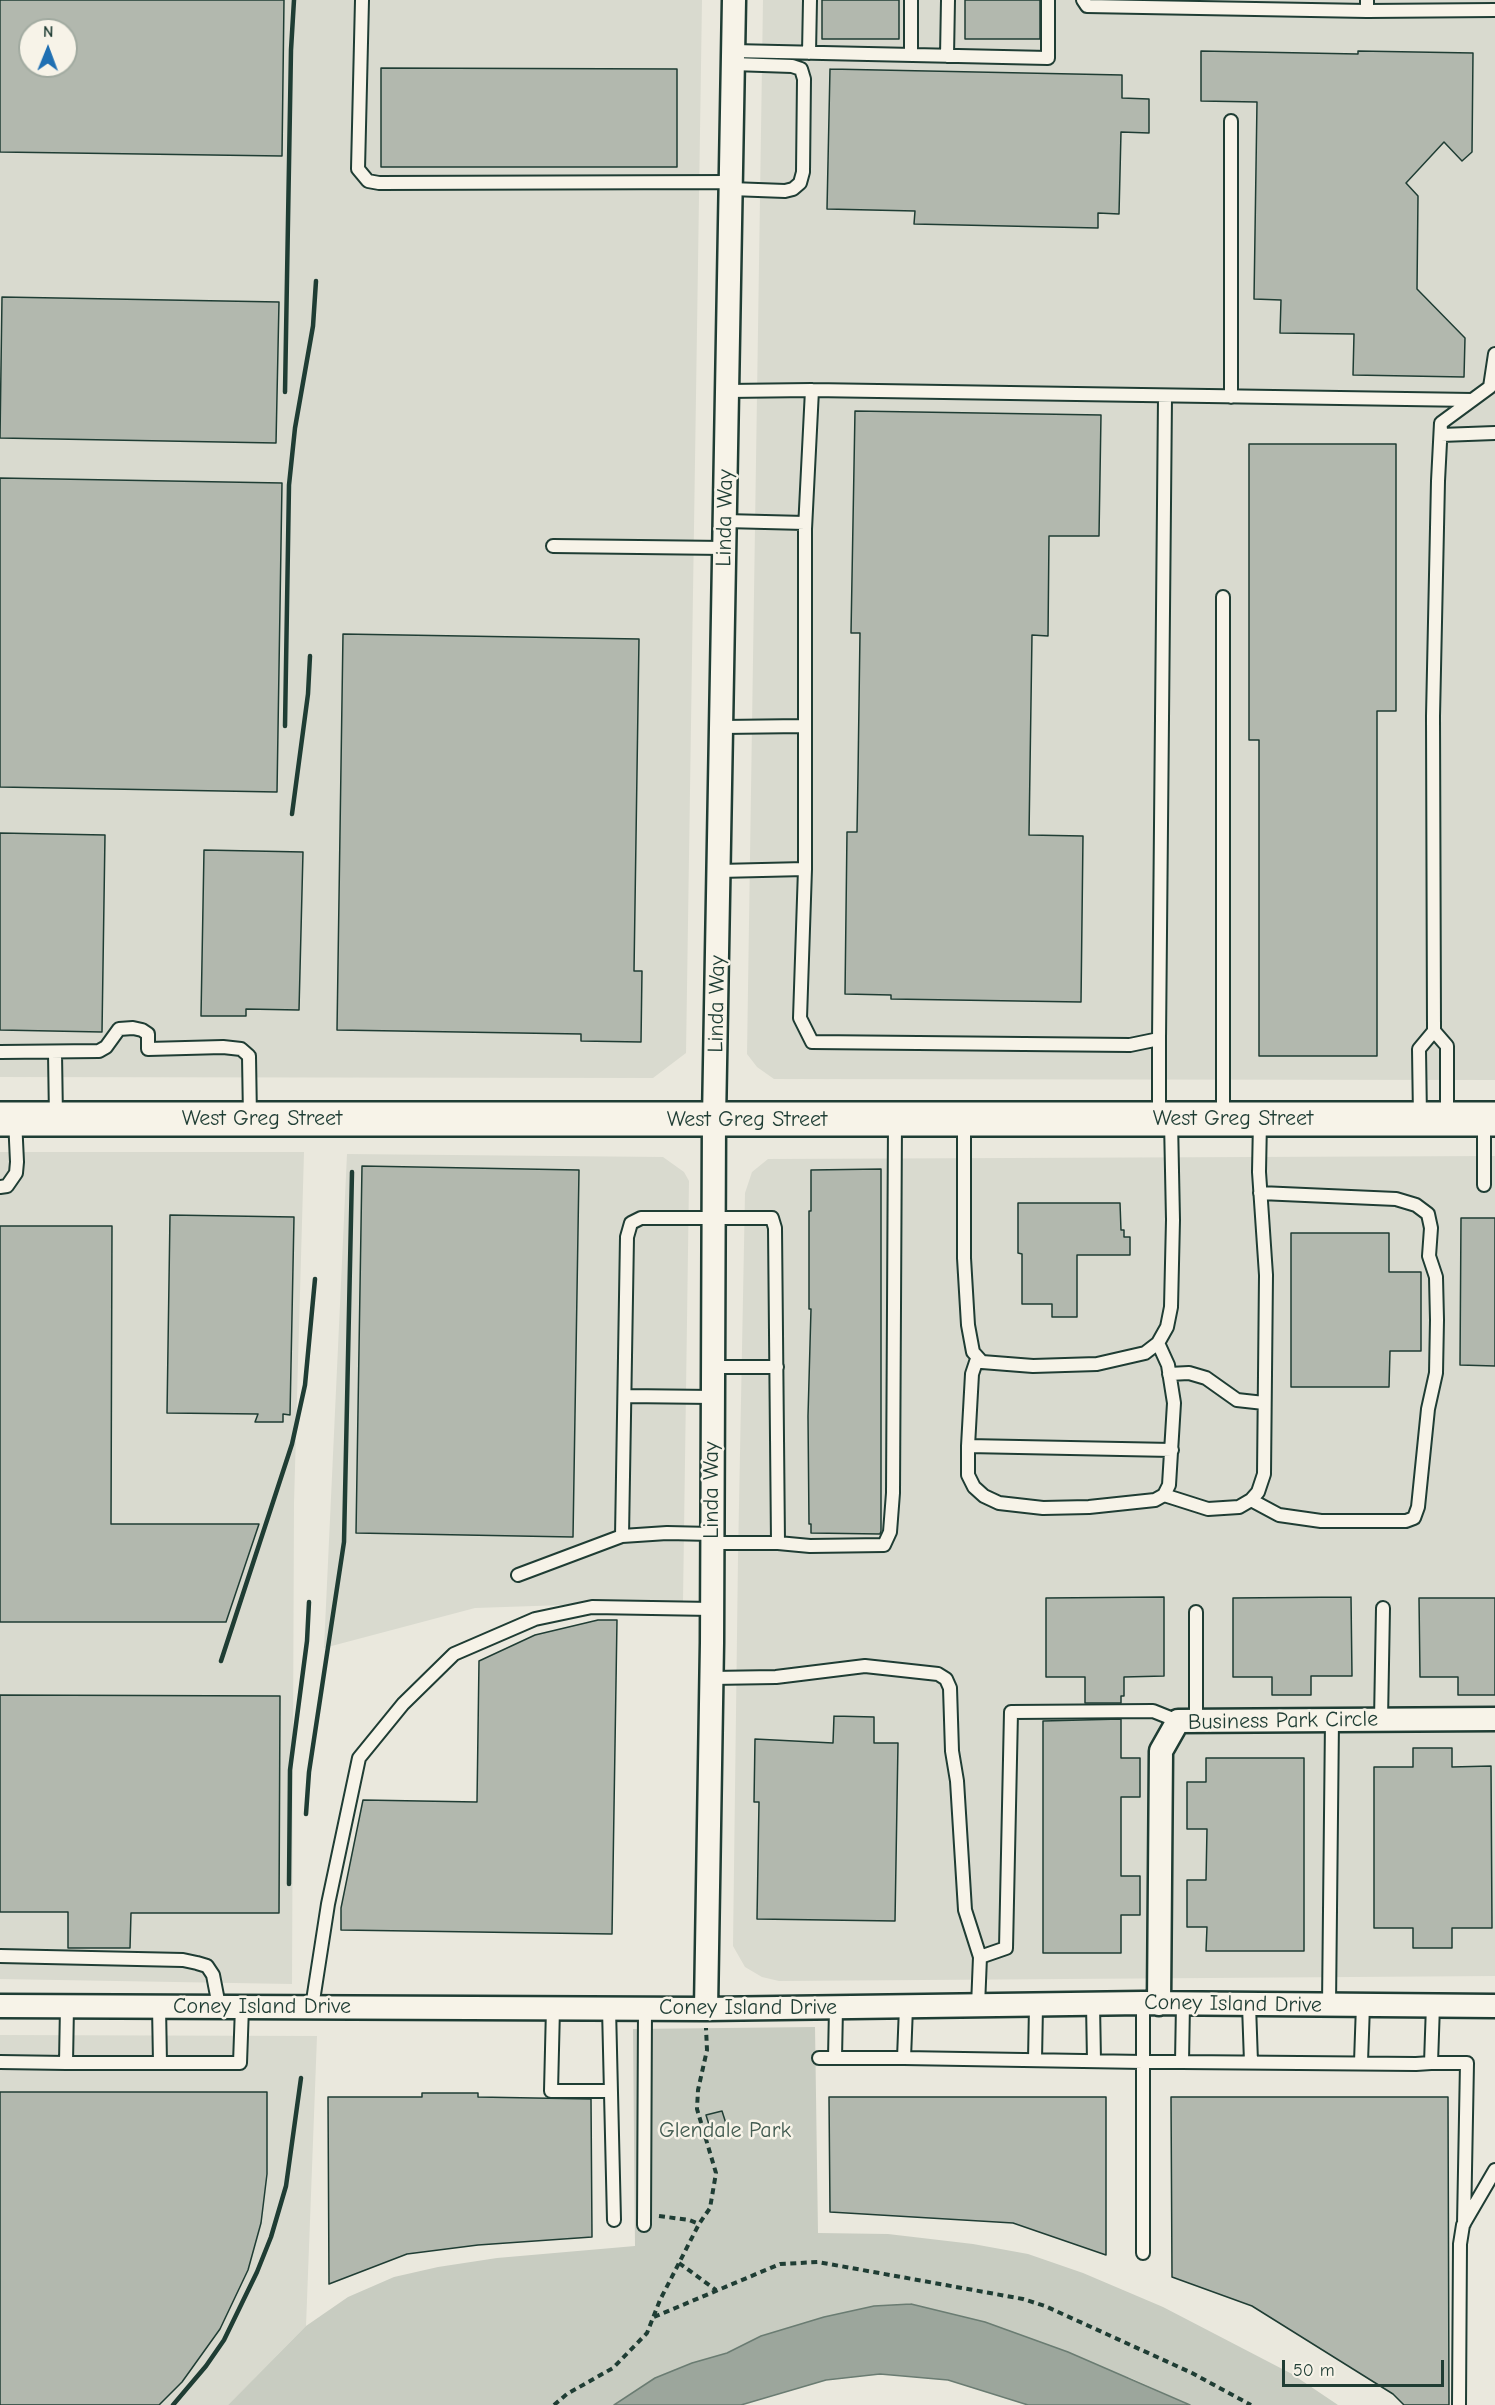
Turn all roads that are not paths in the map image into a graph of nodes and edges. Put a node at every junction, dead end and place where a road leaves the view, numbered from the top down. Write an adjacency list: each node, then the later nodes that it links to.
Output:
1 (362, 0): 15 (lane)
2 (734, 0): 13 (street, Linda Way)
3 (810, 0): 10 (lane)
4 (911, 0): 11 (lane)
5 (948, 0): 12 (lane)
6 (1048, 0): 12 (lane)
7 (1083, 0): 8 (lane)
8 (1367, 5): 9 (lane)
9 (1495, 10)
10 (809, 53): 11 (lane); 13 (lane)
11 (911, 55): 12 (lane)
12 (947, 56)
13 (733, 58): 15 (street, Linda Way); 15 (lane)
14 (1231, 122): 20 (lane)
15 (731, 185): 18 (street, Linda Way)
16 (1495, 354): 21 (lane)
17 (812, 390): 18 (lane); 19 (lane); 25 (lane)
18 (728, 391): 24 (street, Linda Way)
19 (1165, 396): 20 (lane); 34 (lane)
20 (1231, 397): 21 (lane)
21 (1472, 400): 23 (lane)
22 (1495, 433): 23 (lane)
23 (1441, 435): 33 (lane)
24 (725, 521): 25 (lane); 27 (street, Linda Way)
25 (805, 523): 29 (lane)
26 (553, 546): 27 (lane)
27 (725, 548): 30 (street, Linda Way)
28 (1223, 597): 43 (lane)
29 (804, 726): 30 (lane); 32 (lane)
30 (722, 727): 31 (street, Linda Way)
31 (719, 870): 32 (lane); 47 (street, Linda Way)
32 (805, 870): 34 (lane)
33 (1434, 1031): 45 (lane); 45 (lane)
34 (1159, 1039): 42 (lane)
35 (0, 1052): 36 (lane)
36 (55, 1053): 38 (lane); 39 (lane)
37 (7, 1119): 38 (main road, West Greg Street); 49 (lane)
38 (56, 1119): 39 (main road, West Greg Street)
39 (250, 1119): 47 (main road, West Greg Street)
40 (896, 1119): 41 (main road, West Greg Street); 47 (main road, West Greg Street); 66 (lane)
41 (964, 1119): 42 (main road, West Greg Street); 53 (lane)
42 (1165, 1119): 43 (main road, West Greg Street); 52 (lane)
43 (1223, 1119): 44 (main road, West Greg Street)
44 (1261, 1119): 45 (main road, West Greg Street); 50 (lane)
45 (1433, 1119): 46 (main road, West Greg Street)
46 (1490, 1119): 48 (lane)
47 (714, 1120): 51 (street, Linda Way)
48 (1484, 1185)
49 (0, 1187)
50 (1260, 1193): 59 (lane); 63 (lane)
51 (713, 1218): 54 (street, Linda Way); 55 (lane); 57 (lane)
52 (1158, 1343): 53 (lane); 56 (lane)
53 (977, 1359): 60 (lane)
54 (713, 1367): 55 (lane); 58 (street, Linda Way)
55 (777, 1367): 66 (lane)
56 (1169, 1374): 59 (lane); 61 (lane)
57 (625, 1396): 58 (lane); 64 (lane)
58 (713, 1397): 65 (street, Linda Way)
59 (1264, 1402): 63 (lane)
60 (968, 1446): 61 (lane); 62 (lane)
61 (1173, 1450): 62 (lane)
62 (1164, 1495): 63 (lane)
63 (1251, 1500)
64 (622, 1536): 65 (lane); 67 (lane)
65 (712, 1538): 66 (lane); 69 (street, Linda Way)
66 (778, 1543)
67 (518, 1575)
68 (1383, 1608): 74 (lane)
69 (712, 1609): 71 (street, Linda Way); 93 (lane)
70 (1196, 1612): 75 (lane)
71 (711, 1678): 77 (lane); 99 (street, Linda Way)
72 (1495, 1719): 74 (street, Business Park Circle)
73 (1332, 1720): 74 (street, Business Park Circle); 75 (street, Business Park Circle); 82 (lane)
74 (1381, 1720)
75 (1187, 1721): 77 (lane); 79 (street, Business Park Circle)
76 (0, 1956): 91 (lane)
77 (980, 1957): 88 (lane)
78 (1093, 2004): 79 (street, Coney Island Drive); 89 (street, Coney Island Drive); 104 (lane)
79 (1151, 2004): 80 (street, Coney Island Drive); 105 (lane)
80 (1183, 2004): 81 (street, Coney Island Drive); 107 (lane)
81 (1249, 2005): 82 (street, Coney Island Drive); 108 (lane)
82 (1329, 2005): 83 (street, Coney Island Drive)
83 (1363, 2005): 84 (street, Coney Island Drive); 109 (lane)
84 (1433, 2005): 90 (street, Coney Island Drive); 112 (lane)
85 (0, 2006): 86 (street, Coney Island Drive)
86 (67, 2006): 87 (street, Coney Island Drive); 110 (lane)
87 (159, 2006): 91 (street, Coney Island Drive); 111 (lane)
88 (978, 2006): 89 (street, Coney Island Drive); 94 (street, Coney Island Drive)
89 (1036, 2006): 103 (lane)
90 (1495, 2006)
91 (219, 2007): 92 (street, Coney Island Drive)
92 (242, 2007): 93 (street, Coney Island Drive); 111 (lane)
93 (312, 2007): 95 (street, Coney Island Drive)
94 (906, 2007): 98 (street, Coney Island Drive); 102 (lane)
95 (553, 2008): 96 (street, Coney Island Drive); 113 (lane)
96 (609, 2008): 97 (street, Coney Island Drive); 113 (lane)
97 (645, 2008): 99 (street, Coney Island Drive); 116 (lane)
98 (836, 2008): 99 (street, Coney Island Drive); 101 (lane)
99 (706, 2009)
100 (819, 2058): 101 (lane)
101 (835, 2058): 102 (lane)
102 (904, 2058): 103 (lane)
103 (1035, 2060): 104 (lane)
104 (1094, 2061): 105 (lane)
105 (1143, 2061): 107 (lane); 118 (lane)
106 (0, 2062): 110 (lane)
107 (1182, 2062): 108 (lane)
108 (1251, 2062): 109 (lane)
109 (1361, 2062): 112 (lane)
110 (66, 2063): 111 (lane)
111 (160, 2063)
112 (1431, 2063): 117 (lane)
113 (611, 2091): 115 (lane)
114 (1495, 2170): 117 (lane)
115 (614, 2220)
116 (644, 2220)
117 (1464, 2225): 119 (lane)
118 (1143, 2253)
119 (1458, 2405)

